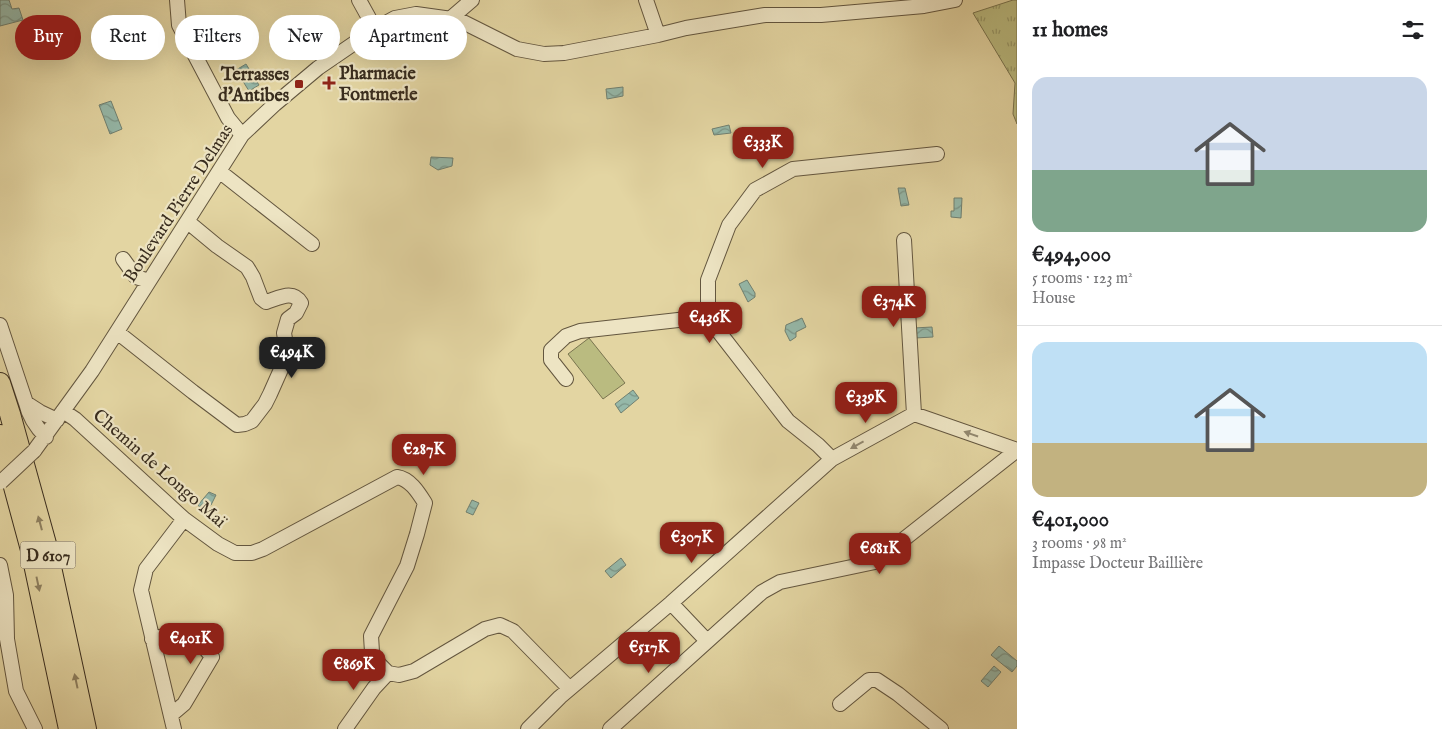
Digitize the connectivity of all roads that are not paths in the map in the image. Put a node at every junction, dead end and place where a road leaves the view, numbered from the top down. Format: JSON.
{"nodes":[{"id":1,"x":177,"y":0,"type":"edge"},
{"id":2,"x":359,"y":0,"type":"edge"},
{"id":3,"x":472,"y":0,"type":"edge"},
{"id":4,"x":646,"y":0,"type":"edge"},
{"id":5,"x":955,"y":0,"type":"edge"},
{"id":6,"x":367,"y":15,"type":"edge"},
{"id":7,"x":411,"y":15,"type":"edge"},
{"id":8,"x":425,"y":15,"type":"edge"},
{"id":9,"x":454,"y":15,"type":"edge"},
{"id":10,"x":467,"y":24,"type":"edge"},
{"id":11,"x":658,"y":35,"type":"junction"},
{"id":12,"x":350,"y":46,"type":"edge"},
{"id":13,"x":242,"y":135,"type":"junction"},
{"id":14,"x":937,"y":154,"type":"dead end"},
{"id":15,"x":219,"y":172,"type":"junction"},
{"id":16,"x":188,"y":222,"type":"junction"},
{"id":17,"x":904,"y":240,"type":"dead end"},
{"id":18,"x":312,"y":244,"type":"dead end"},
{"id":19,"x":123,"y":259,"type":"dead end"},
{"id":20,"x":149,"y":281,"type":"junction"},
{"id":21,"x":708,"y":322,"type":"junction"},
{"id":22,"x":0,"y":325,"type":"edge"},
{"id":23,"x":117,"y":332,"type":"junction"},
{"id":24,"x":566,"y":378,"type":"dead end"},
{"id":25,"x":0,"y":383,"type":"edge"},
{"id":26,"x":26,"y":403,"type":"junction"},
{"id":27,"x":914,"y":414,"type":"junction"},
{"id":28,"x":60,"y":416,"type":"junction"},
{"id":29,"x":0,"y":435,"type":"edge"},
{"id":30,"x":46,"y":437,"type":"junction"},
{"id":31,"x":1017,"y":450,"type":"edge"},
{"id":32,"x":832,"y":459,"type":"junction"},
{"id":33,"x":1,"y":483,"type":"edge"},
{"id":34,"x":184,"y":519,"type":"junction"},
{"id":35,"x":0,"y":565,"type":"edge"},
{"id":36,"x":671,"y":602,"type":"junction"},
{"id":37,"x":152,"y":638,"type":"junction"},
{"id":38,"x":707,"y":641,"type":"junction"},
{"id":39,"x":388,"y":673,"type":"junction"},
{"id":40,"x":570,"y":688,"type":"junction"},
{"id":41,"x":840,"y":704,"type":"dead end"},
{"id":42,"x":171,"y":715,"type":"junction"},
{"id":43,"x":35,"y":729,"type":"edge"},
{"id":44,"x":69,"y":729,"type":"edge"},
{"id":45,"x":86,"y":729,"type":"edge"},
{"id":46,"x":174,"y":729,"type":"edge"},
{"id":47,"x":345,"y":729,"type":"edge"},
{"id":48,"x":528,"y":729,"type":"edge"},
{"id":49,"x":610,"y":729,"type":"edge"},
{"id":50,"x":941,"y":729,"type":"edge"}],
"edges":[{"from":1,"to":13,"type":"street"},
{"from":2,"to":6,"type":"street"},
{"from":3,"to":9,"type":"street"},
{"from":4,"to":11,"type":"street"},
{"from":5,"to":11,"type":"street","name":"Boulevard Pierre Delmas"},
{"from":7,"to":8,"type":"street","name":"Boulevard Pierre Delmas"},
{"from":10,"to":11,"type":"street","name":"Boulevard Pierre Delmas"},
{"from":12,"to":13,"type":"street","name":"Boulevard Pierre Delmas"},
{"from":13,"to":15,"type":"street","name":"Boulevard Pierre Delmas"},
{"from":14,"to":21,"type":"street"},
{"from":15,"to":16,"type":"street","name":"Boulevard Pierre Delmas"},
{"from":15,"to":18,"type":"street"},
{"from":16,"to":20,"type":"street","name":"Boulevard Pierre Delmas"},
{"from":16,"to":23,"type":"street"},
{"from":17,"to":27,"type":"street"},
{"from":19,"to":20,"type":"street"},
{"from":20,"to":23,"type":"street","name":"Boulevard Pierre Delmas"},
{"from":21,"to":24,"type":"street"},
{"from":21,"to":32,"type":"street"},
{"from":22,"to":26,"type":"street"},
{"from":23,"to":28,"type":"street","name":"Boulevard Pierre Delmas"},
{"from":45,"to":25,"type":"highway","number":"D 6107","one_way":true},
{"from":26,"to":28,"type":"street","name":"Chemin de Longo Maï"},
{"from":26,"to":30,"type":"street"},
{"from":31,"to":27,"type":"street","one_way":true},
{"from":27,"to":32,"type":"street","one_way":true},
{"from":28,"to":30,"type":"street","name":"Boulevard Pierre Delmas"},
{"from":28,"to":34,"type":"street","name":"Chemin de Longo Maï"},
{"from":29,"to":44,"type":"highway","number":"D 6107","one_way":true},
{"from":30,"to":33,"type":"street","name":"Boulevard Pierre Delmas","bridge":true},
{"from":31,"to":38,"type":"street"},
{"from":32,"to":36,"type":"street"},
{"from":34,"to":37,"type":"street"},
{"from":34,"to":39,"type":"street","name":"Chemin de Longo Maï"},
{"from":35,"to":43,"type":"street"},
{"from":36,"to":38,"type":"street"},
{"from":36,"to":40,"type":"street"},
{"from":37,"to":42,"type":"street"},
{"from":37,"to":42,"type":"street"},
{"from":38,"to":49,"type":"street"},
{"from":39,"to":40,"type":"street"},
{"from":39,"to":47,"type":"street"},
{"from":40,"to":48,"type":"street"},
{"from":41,"to":50,"type":"street"},
{"from":42,"to":46,"type":"street"}]}
